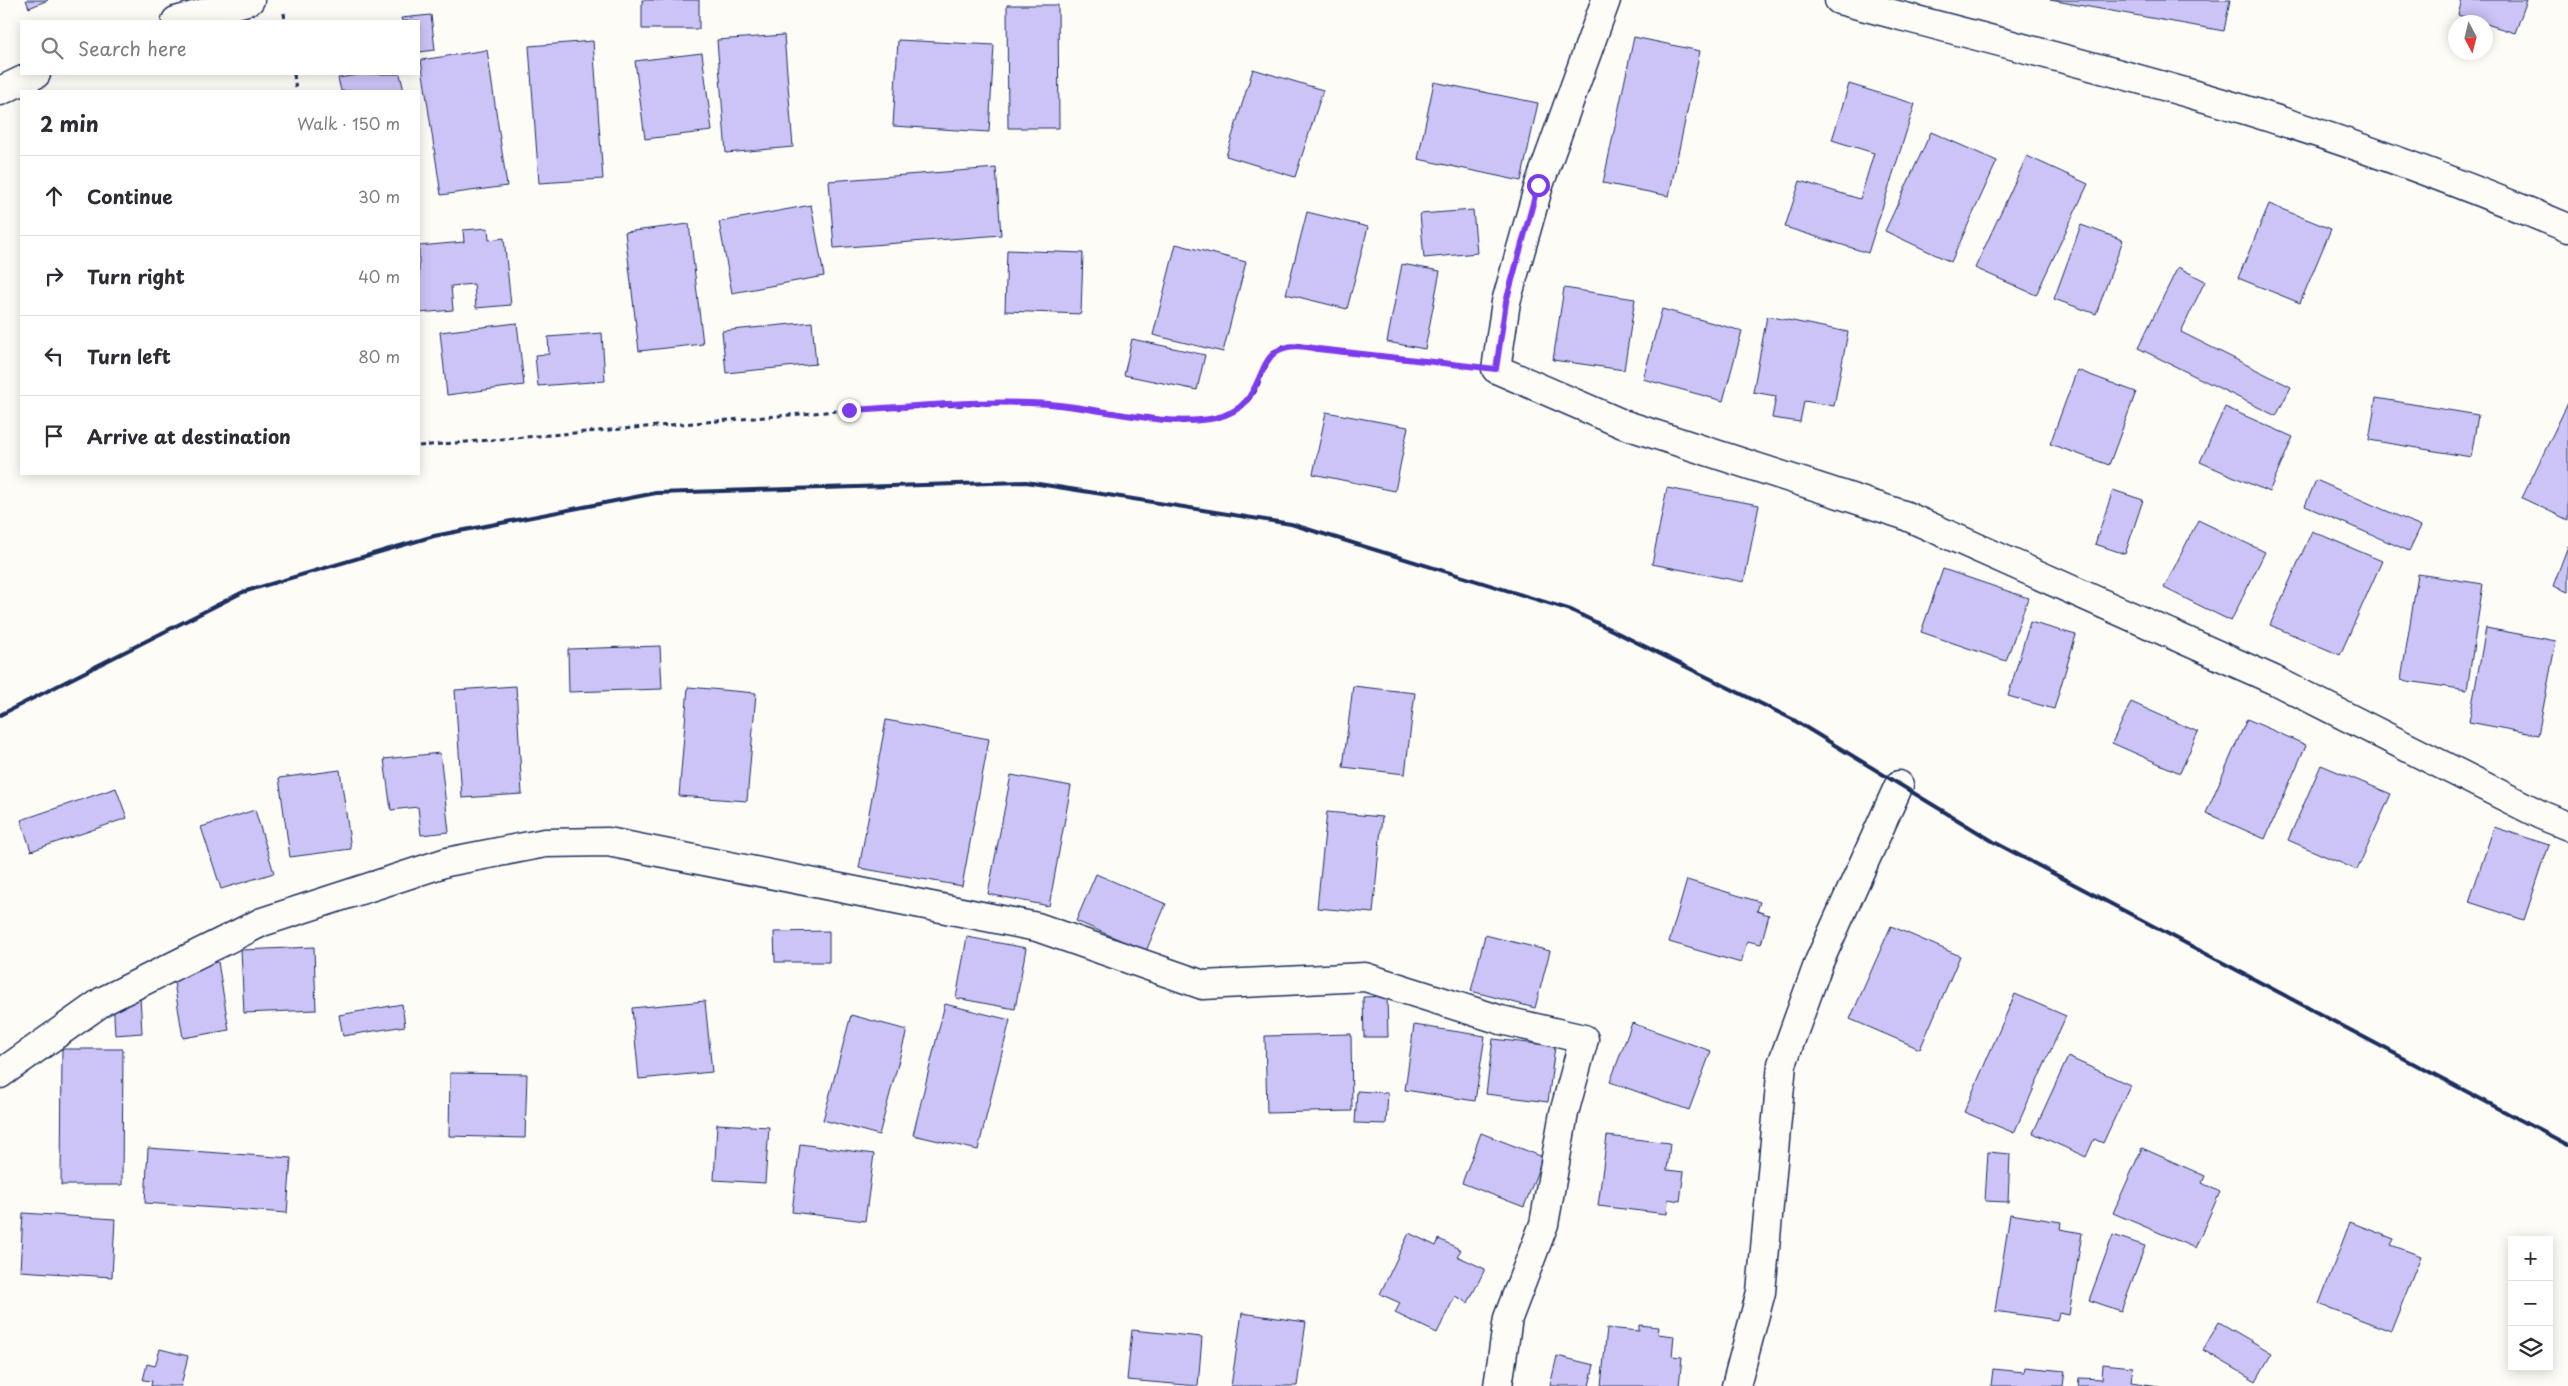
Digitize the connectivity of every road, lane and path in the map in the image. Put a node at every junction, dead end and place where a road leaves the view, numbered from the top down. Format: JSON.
{"nodes":[{"id":1,"x":250,"y":0,"type":"edge"},
{"id":2,"x":1606,"y":0,"type":"edge"},
{"id":3,"x":1839,"y":0,"type":"edge"},
{"id":4,"x":180,"y":20,"type":"edge"},
{"id":5,"x":34,"y":75,"type":"edge"},
{"id":6,"x":294,"y":75,"type":"edge"},
{"id":7,"x":296,"y":90,"type":"edge"},
{"id":8,"x":0,"y":91,"type":"edge"},
{"id":9,"x":2568,"y":228,"type":"edge"},
{"id":10,"x":1496,"y":369,"type":"junction"},
{"id":11,"x":420,"y":446,"type":"edge"},
{"id":12,"x":1899,"y":784,"type":"dead end"},
{"id":13,"x":2568,"y":826,"type":"edge"},
{"id":14,"x":0,"y":1074,"type":"edge"},
{"id":15,"x":1498,"y":1386,"type":"edge"},
{"id":16,"x":1736,"y":1386,"type":"edge"}],
"edges":[{"from":1,"to":4,"type":"street"},
{"from":2,"to":10,"type":"street"},
{"from":3,"to":9,"type":"street"},
{"from":5,"to":8,"type":"street"},
{"from":6,"to":7,"type":"path"},
{"from":10,"to":11,"type":"path"},
{"from":10,"to":13,"type":"street"},
{"from":12,"to":16,"type":"street"},
{"from":14,"to":15,"type":"street"}]}
